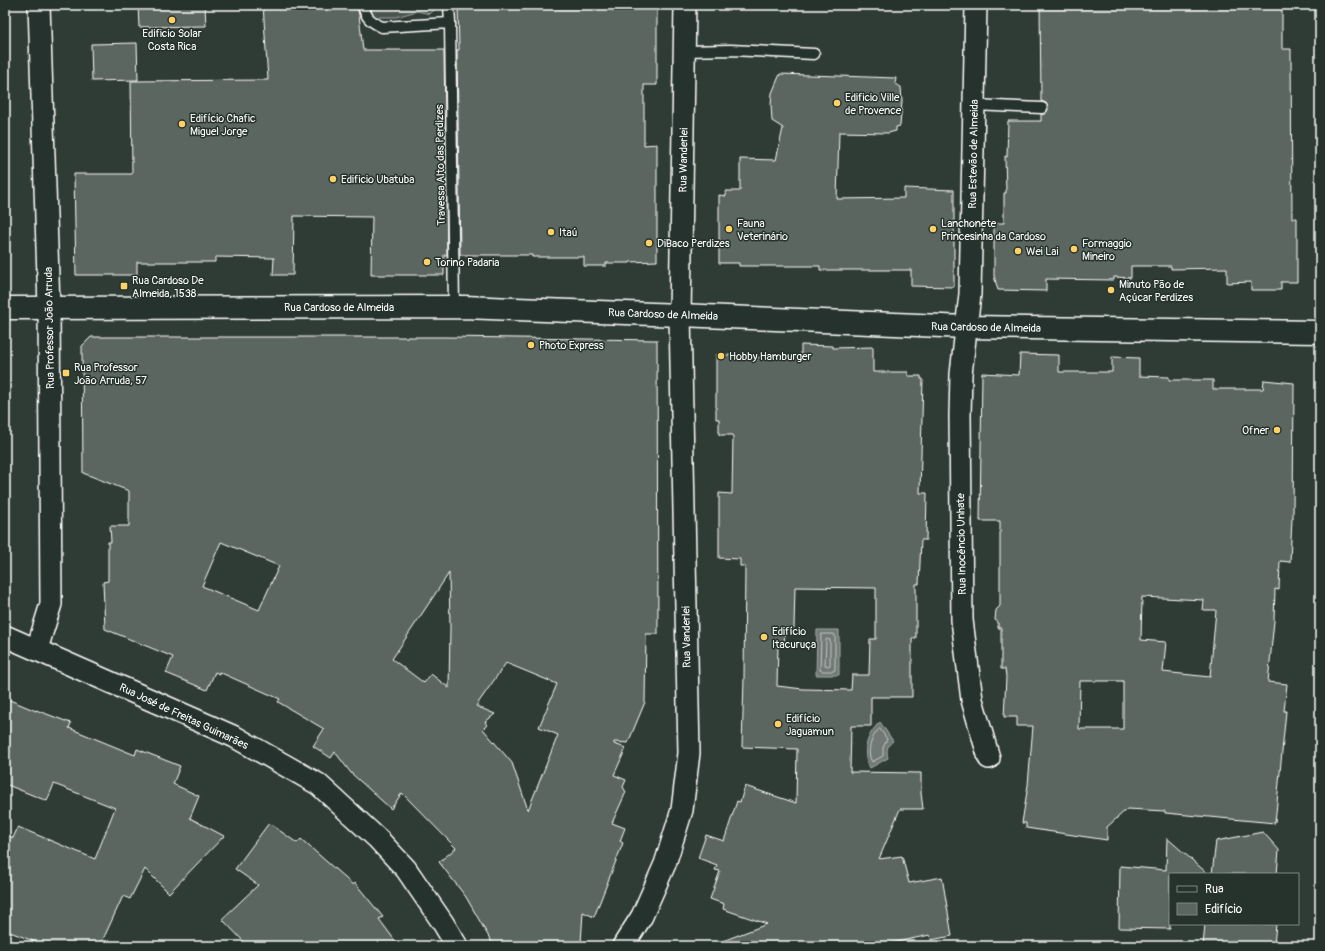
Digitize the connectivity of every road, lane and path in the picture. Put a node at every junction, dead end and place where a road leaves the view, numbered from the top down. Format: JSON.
{"nodes":[{"id":1,"x":39,"y":5,"type":"edge"},
{"id":2,"x":363,"y":5,"type":"edge"},
{"id":3,"x":450,"y":5,"type":"edge"},
{"id":4,"x":686,"y":5,"type":"edge"},
{"id":5,"x":976,"y":5,"type":"edge"},
{"id":6,"x":450,"y":23,"type":"junction"},
{"id":7,"x":685,"y":51,"type":"junction"},
{"id":8,"x":814,"y":54,"type":"dead end"},
{"id":9,"x":974,"y":105,"type":"junction"},
{"id":10,"x":1042,"y":108,"type":"dead end"},
{"id":11,"x":49,"y":307,"type":"junction"},
{"id":12,"x":454,"y":307,"type":"junction"},
{"id":13,"x":5,"y":308,"type":"edge"},
{"id":14,"x":680,"y":315,"type":"junction"},
{"id":15,"x":966,"y":327,"type":"junction"},
{"id":16,"x":1320,"y":332,"type":"edge"},
{"id":17,"x":5,"y":636,"type":"edge"},
{"id":18,"x":37,"y":650,"type":"junction"},
{"id":19,"x":989,"y":758,"type":"dead end"},
{"id":20,"x":457,"y":946,"type":"edge"},
{"id":21,"x":624,"y":946,"type":"edge"}],
"edges":[{"from":1,"to":11,"type":"street","name":"Rua Professor João Arruda"},
{"from":2,"to":6,"type":"lane"},
{"from":3,"to":6,"type":"lane","name":"Travessa Alto das Perdizes"},
{"from":4,"to":7,"type":"street","name":"Rua Wanderlei"},
{"from":5,"to":9,"type":"street","name":"Rua Estevão de Almeida"},
{"from":6,"to":12,"type":"lane","name":"Travessa Alto das Perdizes"},
{"from":7,"to":8,"type":"lane"},
{"from":7,"to":14,"type":"street","name":"Rua Wanderlei"},
{"from":9,"to":10,"type":"lane"},
{"from":9,"to":15,"type":"street","name":"Rua Estevão de Almeida"},
{"from":11,"to":12,"type":"main road","name":"Rua Cardoso de Almeida"},
{"from":11,"to":13,"type":"main road","name":"Rua Cardoso de Almeida"},
{"from":11,"to":18,"type":"street","name":"Rua Professor João Arruda"},
{"from":12,"to":14,"type":"main road","name":"Rua Cardoso de Almeida"},
{"from":14,"to":15,"type":"main road","name":"Rua Cardoso de Almeida"},
{"from":14,"to":21,"type":"street","name":"Rua Vanderlei"},
{"from":15,"to":16,"type":"main road","name":"Rua Cardoso de Almeida"},
{"from":15,"to":19,"type":"street","name":"Rua Inocêncio Unhate"},
{"from":17,"to":18,"type":"street","name":"Rua José de Freitas Guimarães"},
{"from":18,"to":20,"type":"street","name":"Rua José de Freitas Guimarães"}]}
